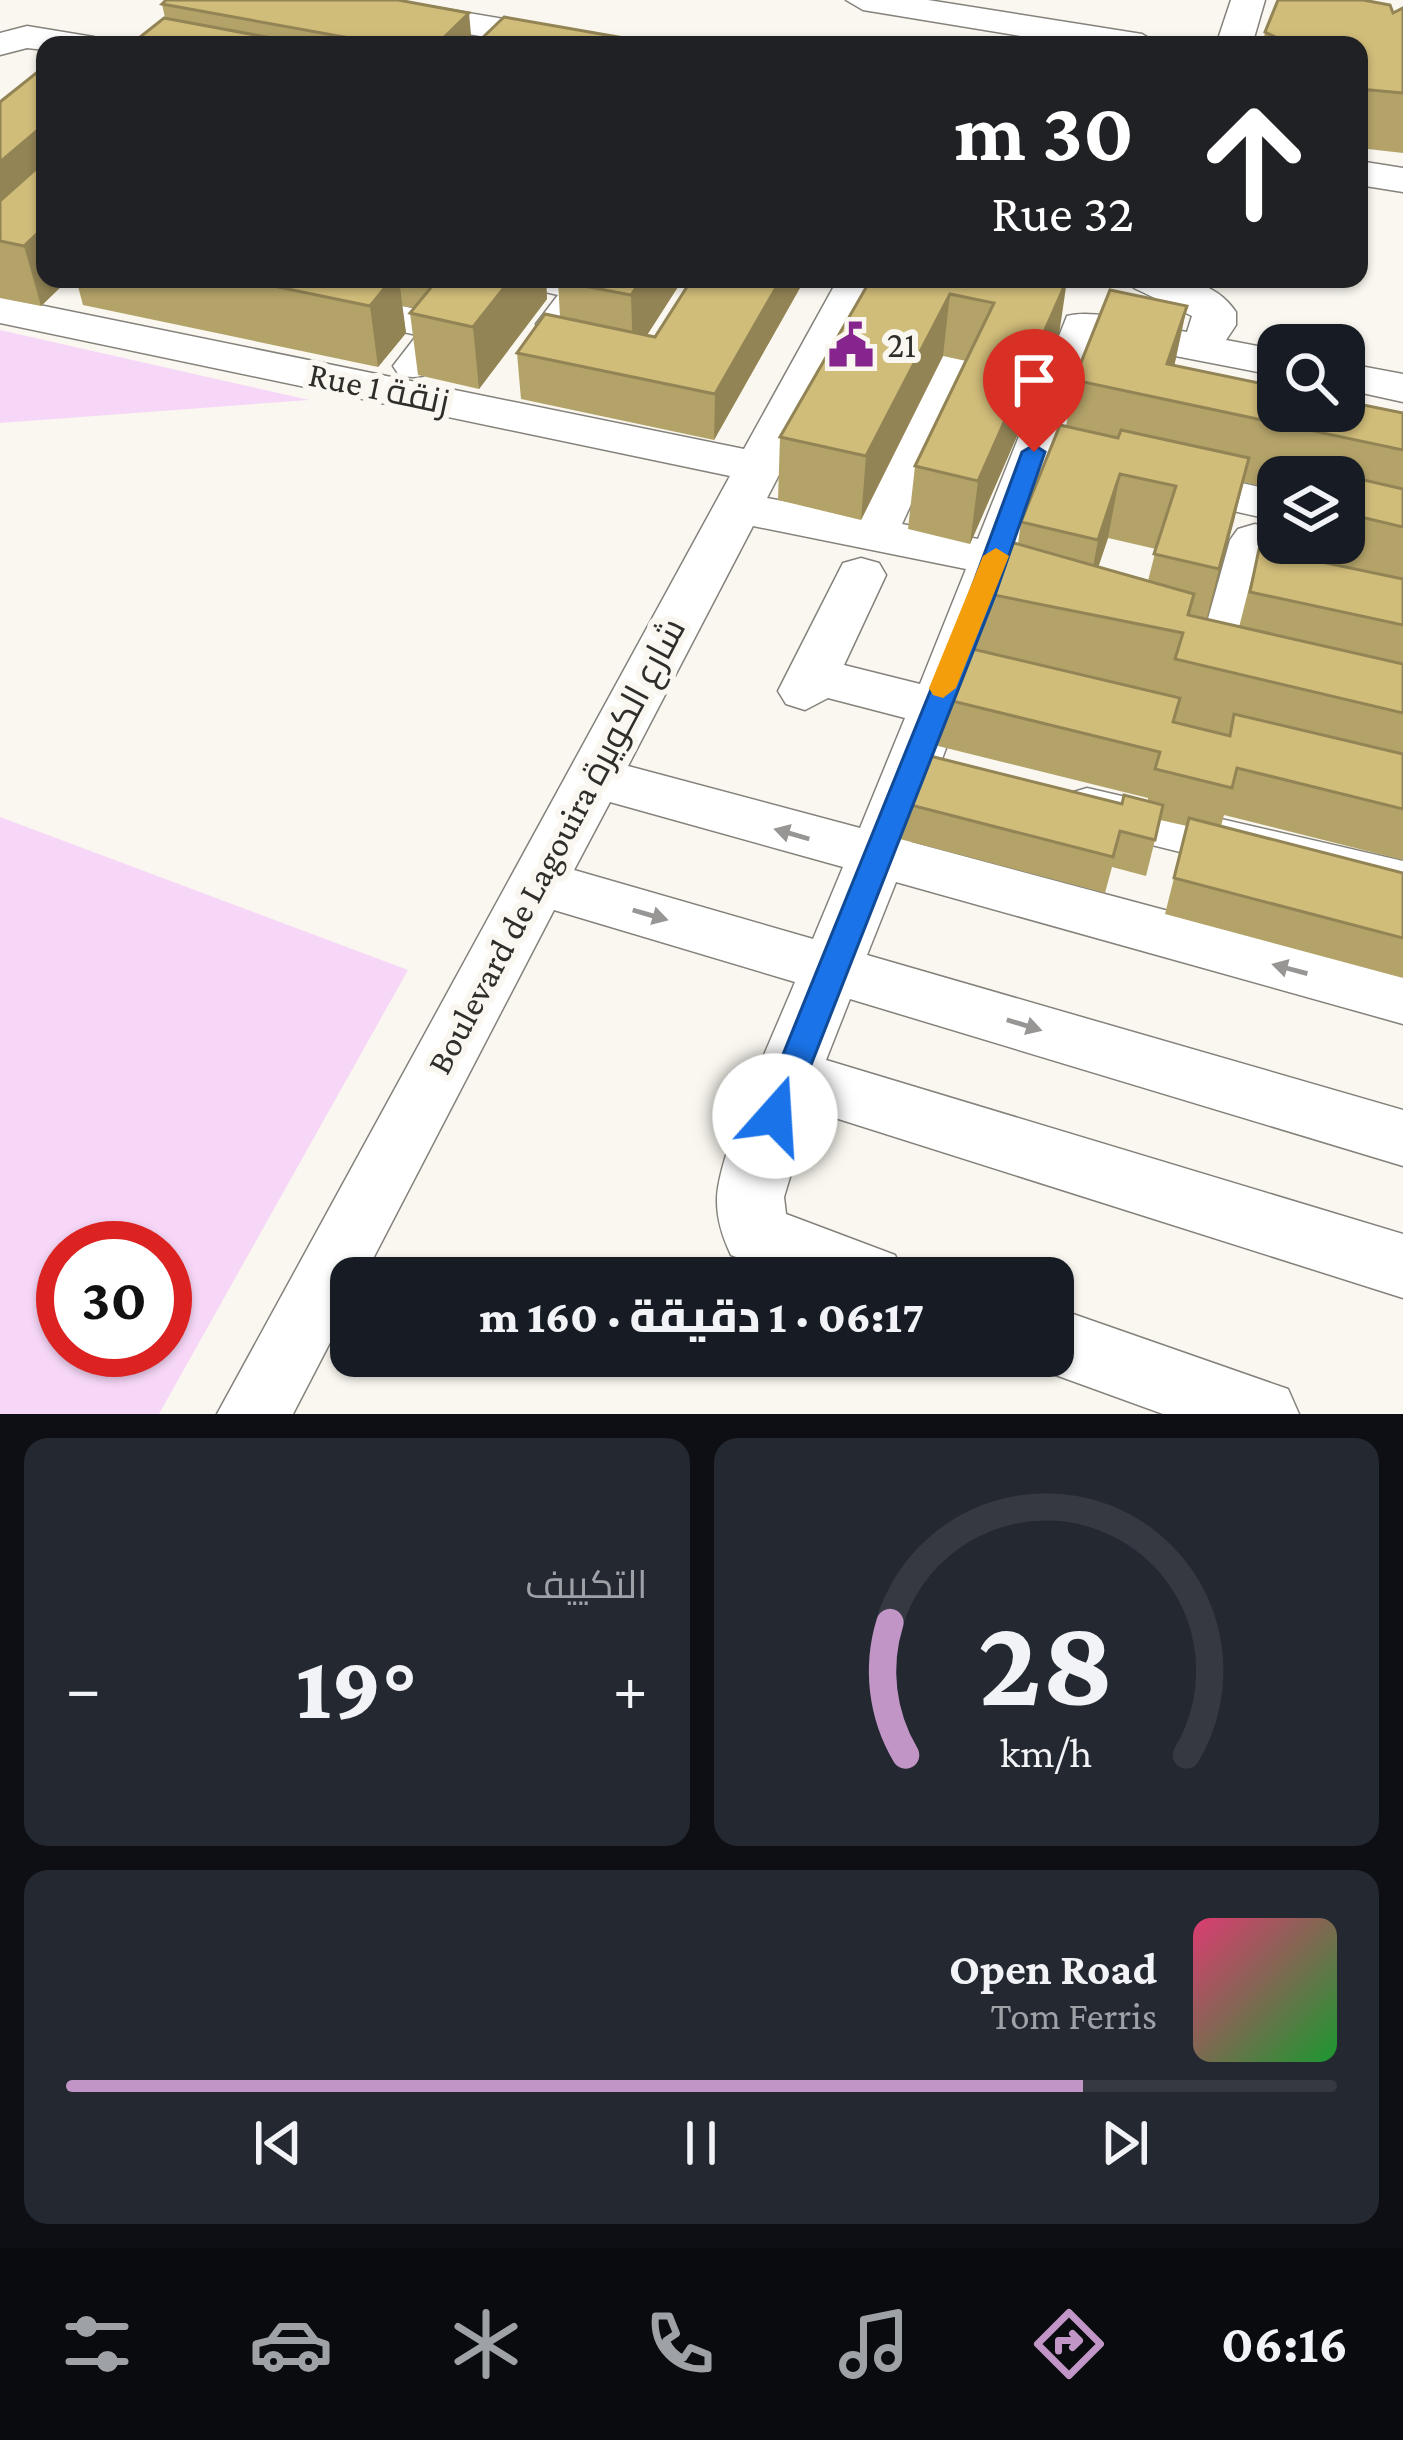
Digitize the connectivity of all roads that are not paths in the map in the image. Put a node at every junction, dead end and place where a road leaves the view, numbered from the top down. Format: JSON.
{"nodes":[{"id":1,"x":330,"y":0,"type":"edge"},
{"id":2,"x":571,"y":0,"type":"edge"},
{"id":3,"x":862,"y":0,"type":"edge"},
{"id":4,"x":1248,"y":0,"type":"edge"},
{"id":5,"x":508,"y":36,"type":"edge"},
{"id":6,"x":515,"y":36,"type":"edge"},
{"id":7,"x":1086,"y":36,"type":"edge"},
{"id":8,"x":1237,"y":36,"type":"edge"},
{"id":9,"x":36,"y":38,"type":"edge"},
{"id":10,"x":0,"y":44,"type":"edge"},
{"id":11,"x":1368,"y":174,"type":"edge"},
{"id":12,"x":1403,"y":180,"type":"edge"},
{"id":13,"x":82,"y":288,"type":"edge"},
{"id":14,"x":258,"y":288,"type":"edge"},
{"id":15,"x":570,"y":288,"type":"edge"},
{"id":16,"x":871,"y":288,"type":"edge"},
{"id":17,"x":1172,"y":288,"type":"edge"},
{"id":18,"x":0,"y":310,"type":"edge"},
{"id":19,"x":1037,"y":316,"type":"edge"},
{"id":20,"x":48,"y":320,"type":"junction"},
{"id":21,"x":1082,"y":325,"type":"junction"},
{"id":22,"x":1198,"y":348,"type":"junction"},
{"id":23,"x":1257,"y":359,"type":"edge"},
{"id":24,"x":953,"y":365,"type":"dead end"},
{"id":25,"x":534,"y":371,"type":"junction"},
{"id":26,"x":1365,"y":380,"type":"edge"},
{"id":27,"x":1403,"y":388,"type":"edge"},
{"id":28,"x":395,"y":392,"type":"junction"},
{"id":29,"x":1126,"y":472,"type":"edge"},
{"id":30,"x":747,"y":487,"type":"junction"},
{"id":31,"x":1257,"y":502,"type":"edge"},
{"id":32,"x":1257,"y":543,"type":"edge"},
{"id":33,"x":867,"y":555,"type":"junction"},
{"id":34,"x":1245,"y":574,"type":"junction"},
{"id":35,"x":1001,"y":588,"type":"junction"},
{"id":36,"x":1403,"y":612,"type":"edge"},
{"id":37,"x":1224,"y":658,"type":"edge"},
{"id":38,"x":958,"y":691,"type":"junction"},
{"id":39,"x":594,"y":776,"type":"junction"},
{"id":40,"x":1044,"y":799,"type":"edge"},
{"id":41,"x":874,"y":858,"type":"junction"},
{"id":42,"x":538,"y":882,"type":"junction"},
{"id":43,"x":1403,"y":884,"type":"edge"},
{"id":44,"x":830,"y":968,"type":"junction"},
{"id":45,"x":1403,"y":999,"type":"edge"},
{"id":46,"x":788,"y":1076,"type":"junction"},
{"id":47,"x":1403,"y":1138,"type":"edge"},
{"id":48,"x":816,"y":1257,"type":"edge"},
{"id":49,"x":1403,"y":1267,"type":"edge"},
{"id":50,"x":1074,"y":1348,"type":"edge"},
{"id":51,"x":254,"y":1414,"type":"edge"},
{"id":52,"x":1262,"y":1414,"type":"edge"}],
"edges":[{"from":1,"to":5,"type":"street"},
{"from":2,"to":6,"type":"street"},
{"from":3,"to":7,"type":"street"},
{"from":4,"to":8,"type":"street"},
{"from":9,"to":10,"type":"street"},
{"from":11,"to":12,"type":"street"},
{"from":13,"to":20,"type":"street"},
{"from":14,"to":28,"type":"street"},
{"from":15,"to":25,"type":"street"},
{"from":16,"to":30,"type":"street","name":"Boulevard de Lagouira شارع الكويرة"},
{"from":17,"to":22,"type":"street"},
{"from":18,"to":20,"type":"street","name":"Rue 1 زنقة"},
{"from":19,"to":21,"type":"street"},
{"from":20,"to":28,"type":"street","name":"Rue 1 زنقة"},
{"from":21,"to":22,"type":"street"},
{"from":21,"to":35,"type":"street"},
{"from":22,"to":23,"type":"street"},
{"from":24,"to":33,"type":"street"},
{"from":25,"to":28,"type":"street","name":"Rue 1 زنقة"},
{"from":25,"to":30,"type":"street","name":"Rue 1 زنقة"},
{"from":26,"to":27,"type":"street"},
{"from":29,"to":31,"type":"street"},
{"from":30,"to":33,"type":"street","name":"Rue 1 زنقة"},
{"from":30,"to":39,"type":"street","name":"Boulevard de Lagouira شارع الكويرة"},
{"from":32,"to":34,"type":"street"},
{"from":33,"to":35,"type":"street","name":"Rue 1 زنقة"},
{"from":33,"to":38,"type":"street"},
{"from":34,"to":36,"type":"street"},
{"from":34,"to":37,"type":"street"},
{"from":35,"to":38,"type":"street"},
{"from":38,"to":41,"type":"street"},
{"from":41,"to":39,"type":"street","one_way":true},
{"from":39,"to":42,"type":"street","name":"Boulevard de Lagouira شارع الكويرة"},
{"from":40,"to":43,"type":"street"},
{"from":41,"to":44,"type":"street"},
{"from":45,"to":41,"type":"street","one_way":true},
{"from":42,"to":44,"type":"street","one_way":true},
{"from":42,"to":51,"type":"street","name":"Boulevard de Lagouira شارع الكويرة"},
{"from":44,"to":46,"type":"street"},
{"from":44,"to":47,"type":"street","one_way":true},
{"from":46,"to":48,"type":"street"},
{"from":46,"to":49,"type":"street"},
{"from":50,"to":52,"type":"street"}]}
